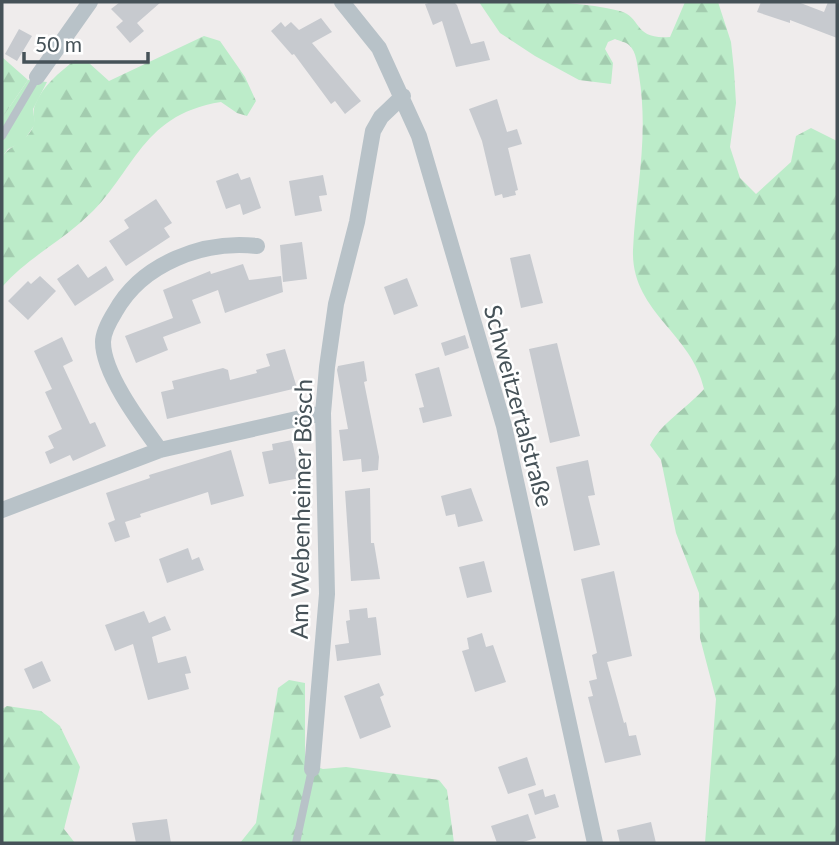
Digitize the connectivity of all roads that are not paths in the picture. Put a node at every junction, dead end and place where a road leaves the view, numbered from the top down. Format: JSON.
{"nodes":[{"id":1,"x":90,"y":2,"type":"edge"},
{"id":2,"x":342,"y":2,"type":"edge"},
{"id":3,"x":37,"y":76,"type":"joint"},
{"id":4,"x":403,"y":96,"type":"junction"},
{"id":5,"x":2,"y":136,"type":"edge"},
{"id":6,"x":257,"y":246,"type":"dead end"},
{"id":7,"x":323,"y":413,"type":"junction"},
{"id":8,"x":160,"y":450,"type":"junction"},
{"id":9,"x":2,"y":510,"type":"edge"},
{"id":10,"x":312,"y":769,"type":"joint"},
{"id":11,"x":296,"y":843,"type":"edge"},
{"id":12,"x":595,"y":843,"type":"edge"}],
"edges":[{"from":1,"to":3,"type":"street"},
{"from":2,"to":4,"type":"street","name":"Schweitzertalstraße"},
{"from":3,"to":5,"type":"lane"},
{"from":4,"to":7,"type":"street","name":"Am Webenheimer Bösch"},
{"from":4,"to":12,"type":"street","name":"Schweitzertalstraße"},
{"from":6,"to":8,"type":"street"},
{"from":7,"to":8,"type":"street"},
{"from":7,"to":10,"type":"street","name":"Am Webenheimer Bösch"},
{"from":8,"to":9,"type":"street"},
{"from":10,"to":11,"type":"lane"}]}
